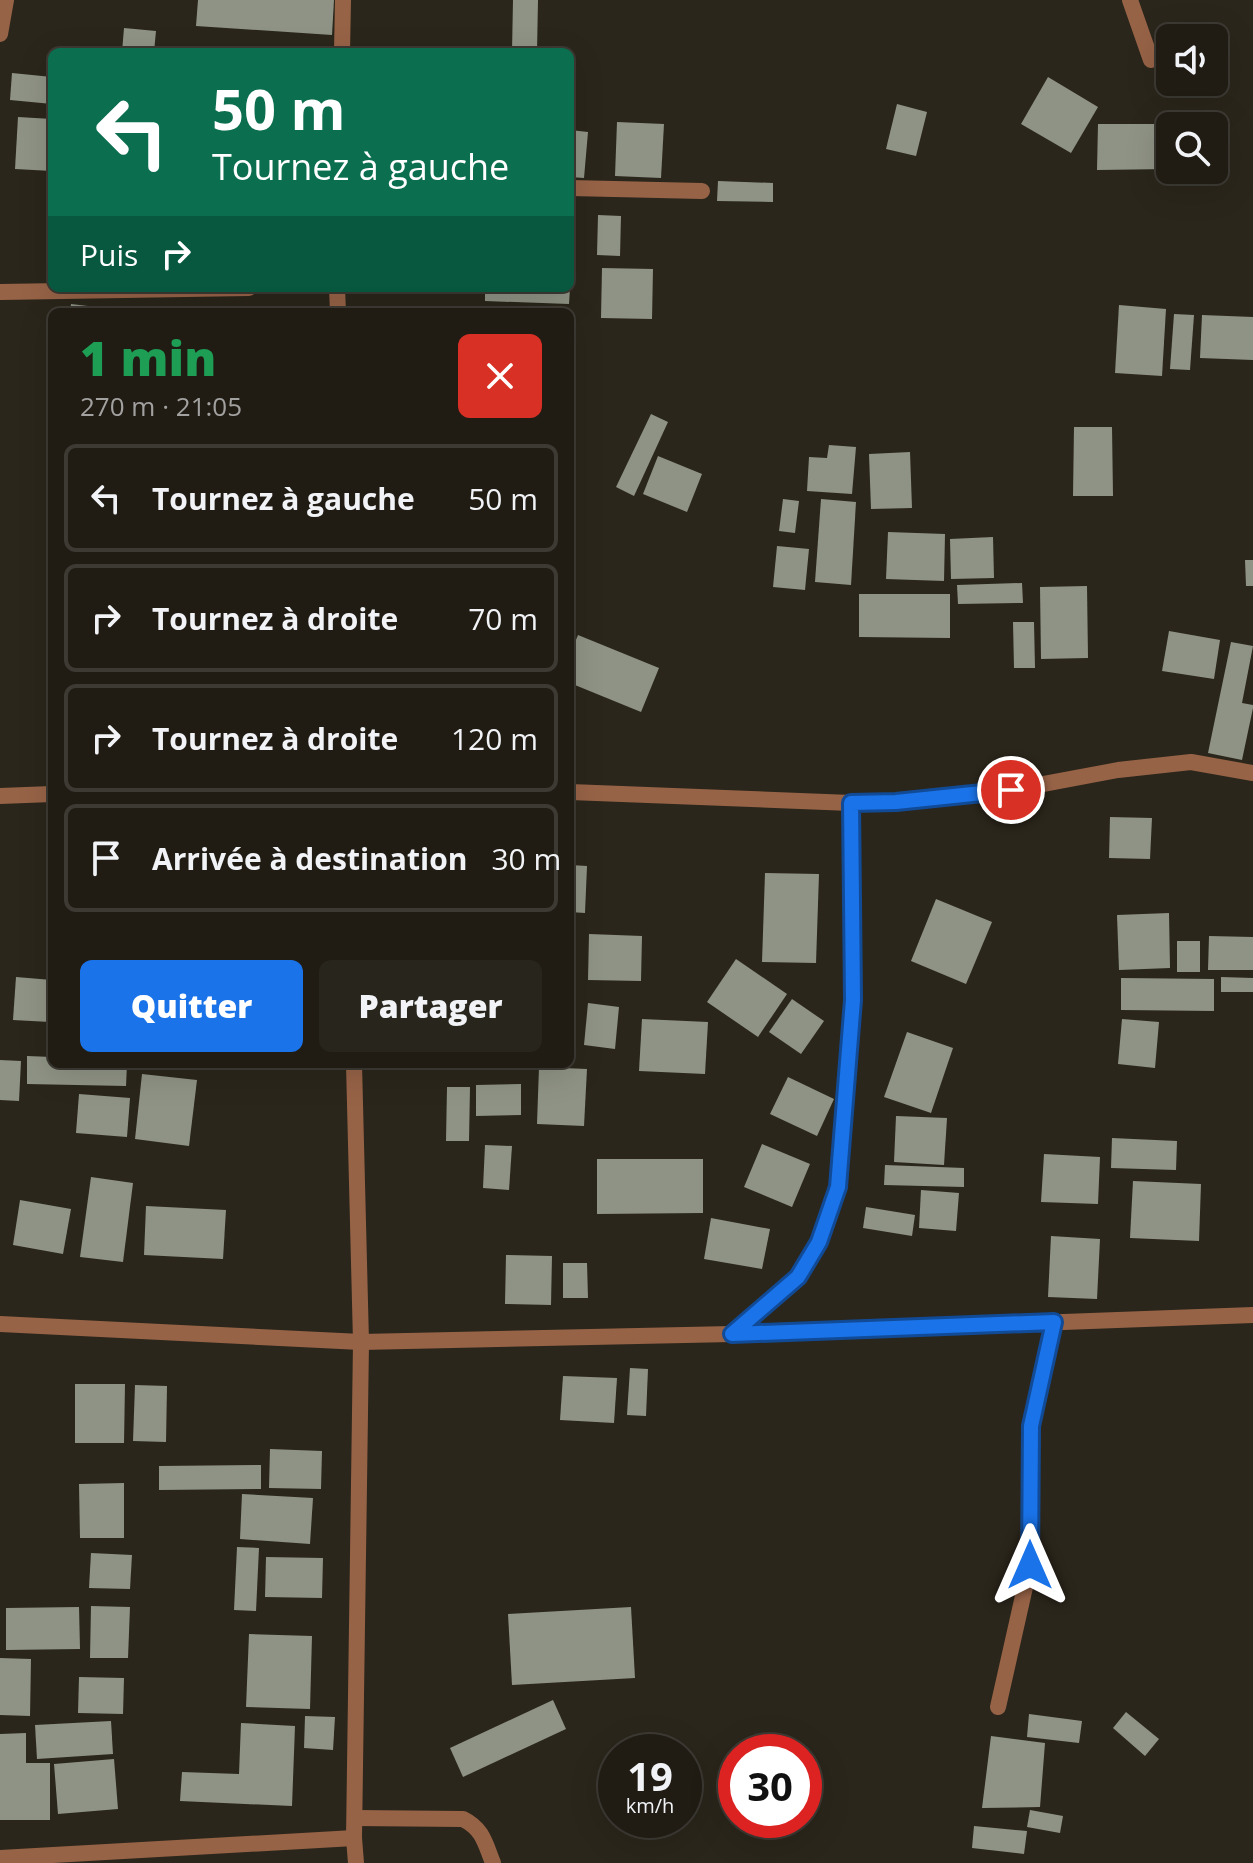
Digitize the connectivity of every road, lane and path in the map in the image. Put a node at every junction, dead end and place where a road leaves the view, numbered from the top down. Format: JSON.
{"nodes":[{"id":1,"x":6,"y":0,"type":"edge"},
{"id":2,"x":343,"y":0,"type":"edge"},
{"id":3,"x":1130,"y":0,"type":"edge"},
{"id":4,"x":0,"y":34,"type":"edge"},
{"id":5,"x":342,"y":48,"type":"edge"},
{"id":6,"x":1151,"y":60,"type":"dead end"},
{"id":7,"x":574,"y":188,"type":"edge"},
{"id":8,"x":702,"y":191,"type":"dead end"},
{"id":9,"x":48,"y":291,"type":"edge"},
{"id":10,"x":0,"y":292,"type":"edge"},
{"id":11,"x":1253,"y":773,"type":"edge"},
{"id":12,"x":574,"y":792,"type":"edge"},
{"id":13,"x":48,"y":794,"type":"edge"},
{"id":14,"x":0,"y":796,"type":"edge"},
{"id":15,"x":851,"y":803,"type":"junction"},
{"id":16,"x":354,"y":1068,"type":"edge"},
{"id":17,"x":1253,"y":1315,"type":"edge"},
{"id":18,"x":1054,"y":1322,"type":"junction"},
{"id":19,"x":0,"y":1324,"type":"edge"},
{"id":20,"x":732,"y":1334,"type":"junction"},
{"id":21,"x":361,"y":1342,"type":"junction"},
{"id":22,"x":998,"y":1707,"type":"dead end"},
{"id":23,"x":355,"y":1818,"type":"junction"},
{"id":24,"x":354,"y":1838,"type":"junction"},
{"id":25,"x":0,"y":1858,"type":"edge"},
{"id":26,"x":356,"y":1863,"type":"edge"},
{"id":27,"x":493,"y":1863,"type":"edge"}],
"edges":[{"from":1,"to":4,"type":"street"},
{"from":2,"to":5,"type":"street"},
{"from":3,"to":6,"type":"street"},
{"from":7,"to":8,"type":"street"},
{"from":9,"to":10,"type":"street"},
{"from":11,"to":15,"type":"street"},
{"from":12,"to":15,"type":"street"},
{"from":13,"to":14,"type":"street"},
{"from":15,"to":20,"type":"street"},
{"from":16,"to":21,"type":"street"},
{"from":17,"to":18,"type":"street"},
{"from":18,"to":20,"type":"street"},
{"from":18,"to":22,"type":"street"},
{"from":19,"to":21,"type":"street"},
{"from":20,"to":21,"type":"street"},
{"from":21,"to":23,"type":"street"},
{"from":23,"to":24,"type":"street"},
{"from":23,"to":27,"type":"street"},
{"from":24,"to":25,"type":"street"},
{"from":24,"to":26,"type":"street"}]}
